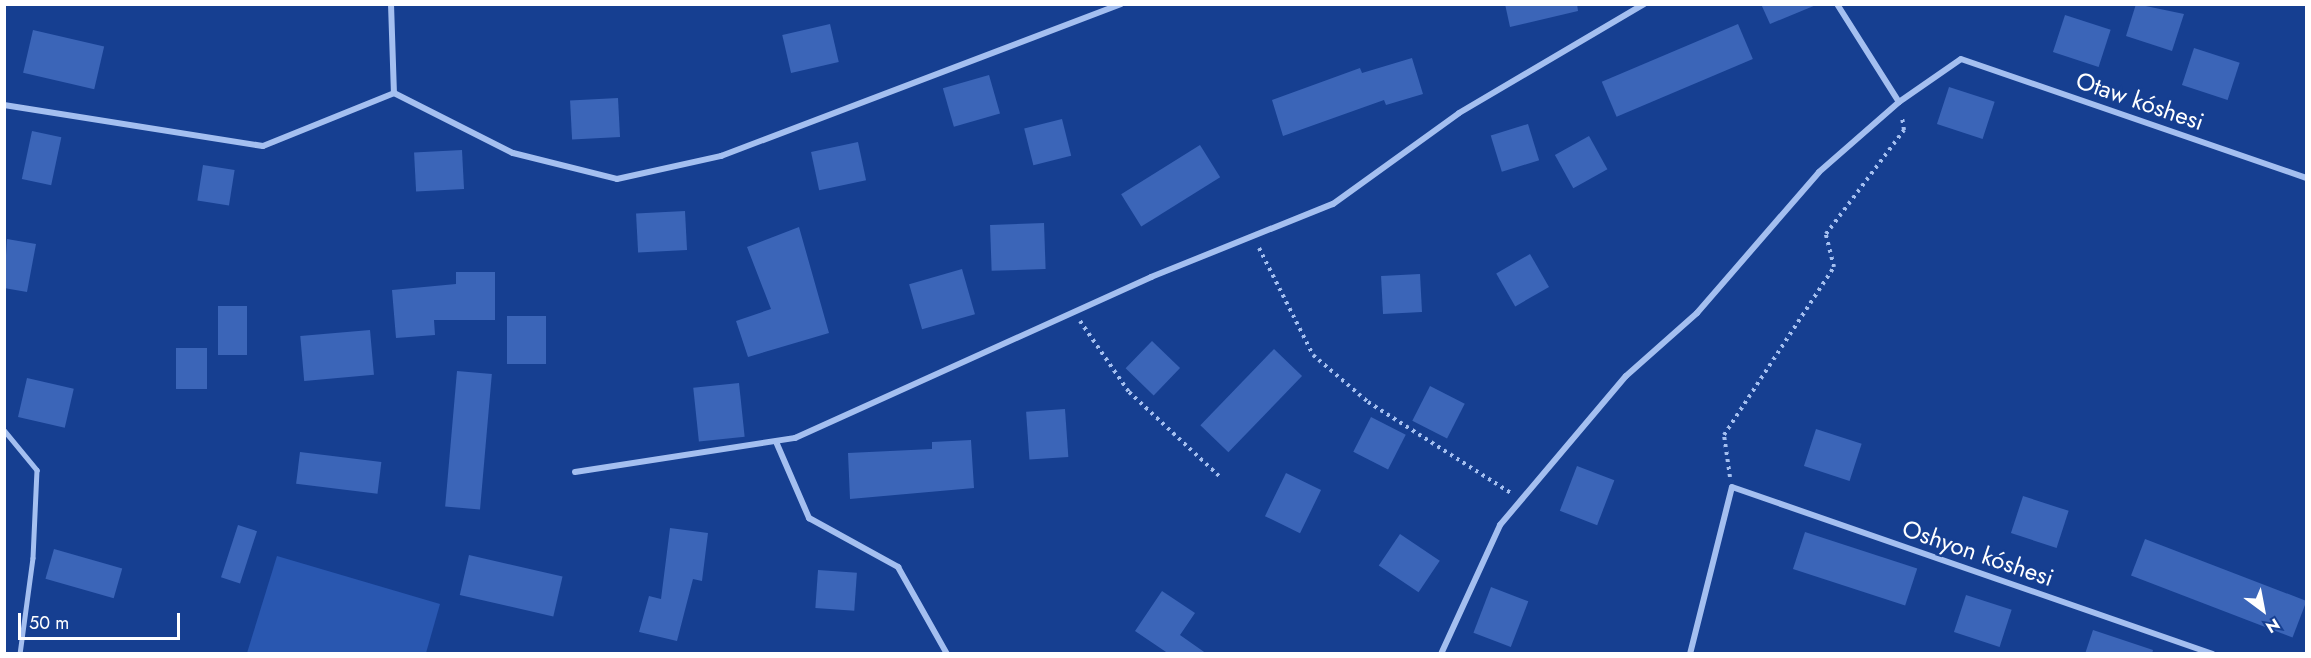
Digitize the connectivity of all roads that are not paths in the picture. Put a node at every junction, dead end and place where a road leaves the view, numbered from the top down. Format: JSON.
{"nodes":[{"id":1,"x":391,"y":4,"type":"edge"},
{"id":2,"x":1121,"y":4,"type":"edge"},
{"id":3,"x":1644,"y":4,"type":"edge"},
{"id":4,"x":1837,"y":4,"type":"edge"},
{"id":5,"x":394,"y":93,"type":"junction"},
{"id":6,"x":1899,"y":102,"type":"junction"},
{"id":7,"x":4,"y":105,"type":"edge"},
{"id":8,"x":2307,"y":178,"type":"edge"},
{"id":9,"x":4,"y":430,"type":"edge"},
{"id":10,"x":777,"y":444,"type":"junction"},
{"id":11,"x":575,"y":472,"type":"dead end"},
{"id":12,"x":20,"y":654,"type":"edge"},
{"id":13,"x":947,"y":654,"type":"edge"},
{"id":14,"x":1441,"y":654,"type":"edge"},
{"id":15,"x":1690,"y":654,"type":"edge"},
{"id":16,"x":2213,"y":654,"type":"edge"}],
"edges":[{"from":1,"to":5,"type":"street"},
{"from":2,"to":5,"type":"street"},
{"from":3,"to":10,"type":"street"},
{"from":4,"to":6,"type":"street"},
{"from":5,"to":7,"type":"street"},
{"from":6,"to":8,"type":"street","name":"Otaw kóshesi"},
{"from":6,"to":14,"type":"street"},
{"from":9,"to":12,"type":"lane"},
{"from":10,"to":11,"type":"street"},
{"from":10,"to":13,"type":"street"},
{"from":15,"to":16,"type":"street","name":"Oshyon kóshesi"}]}
